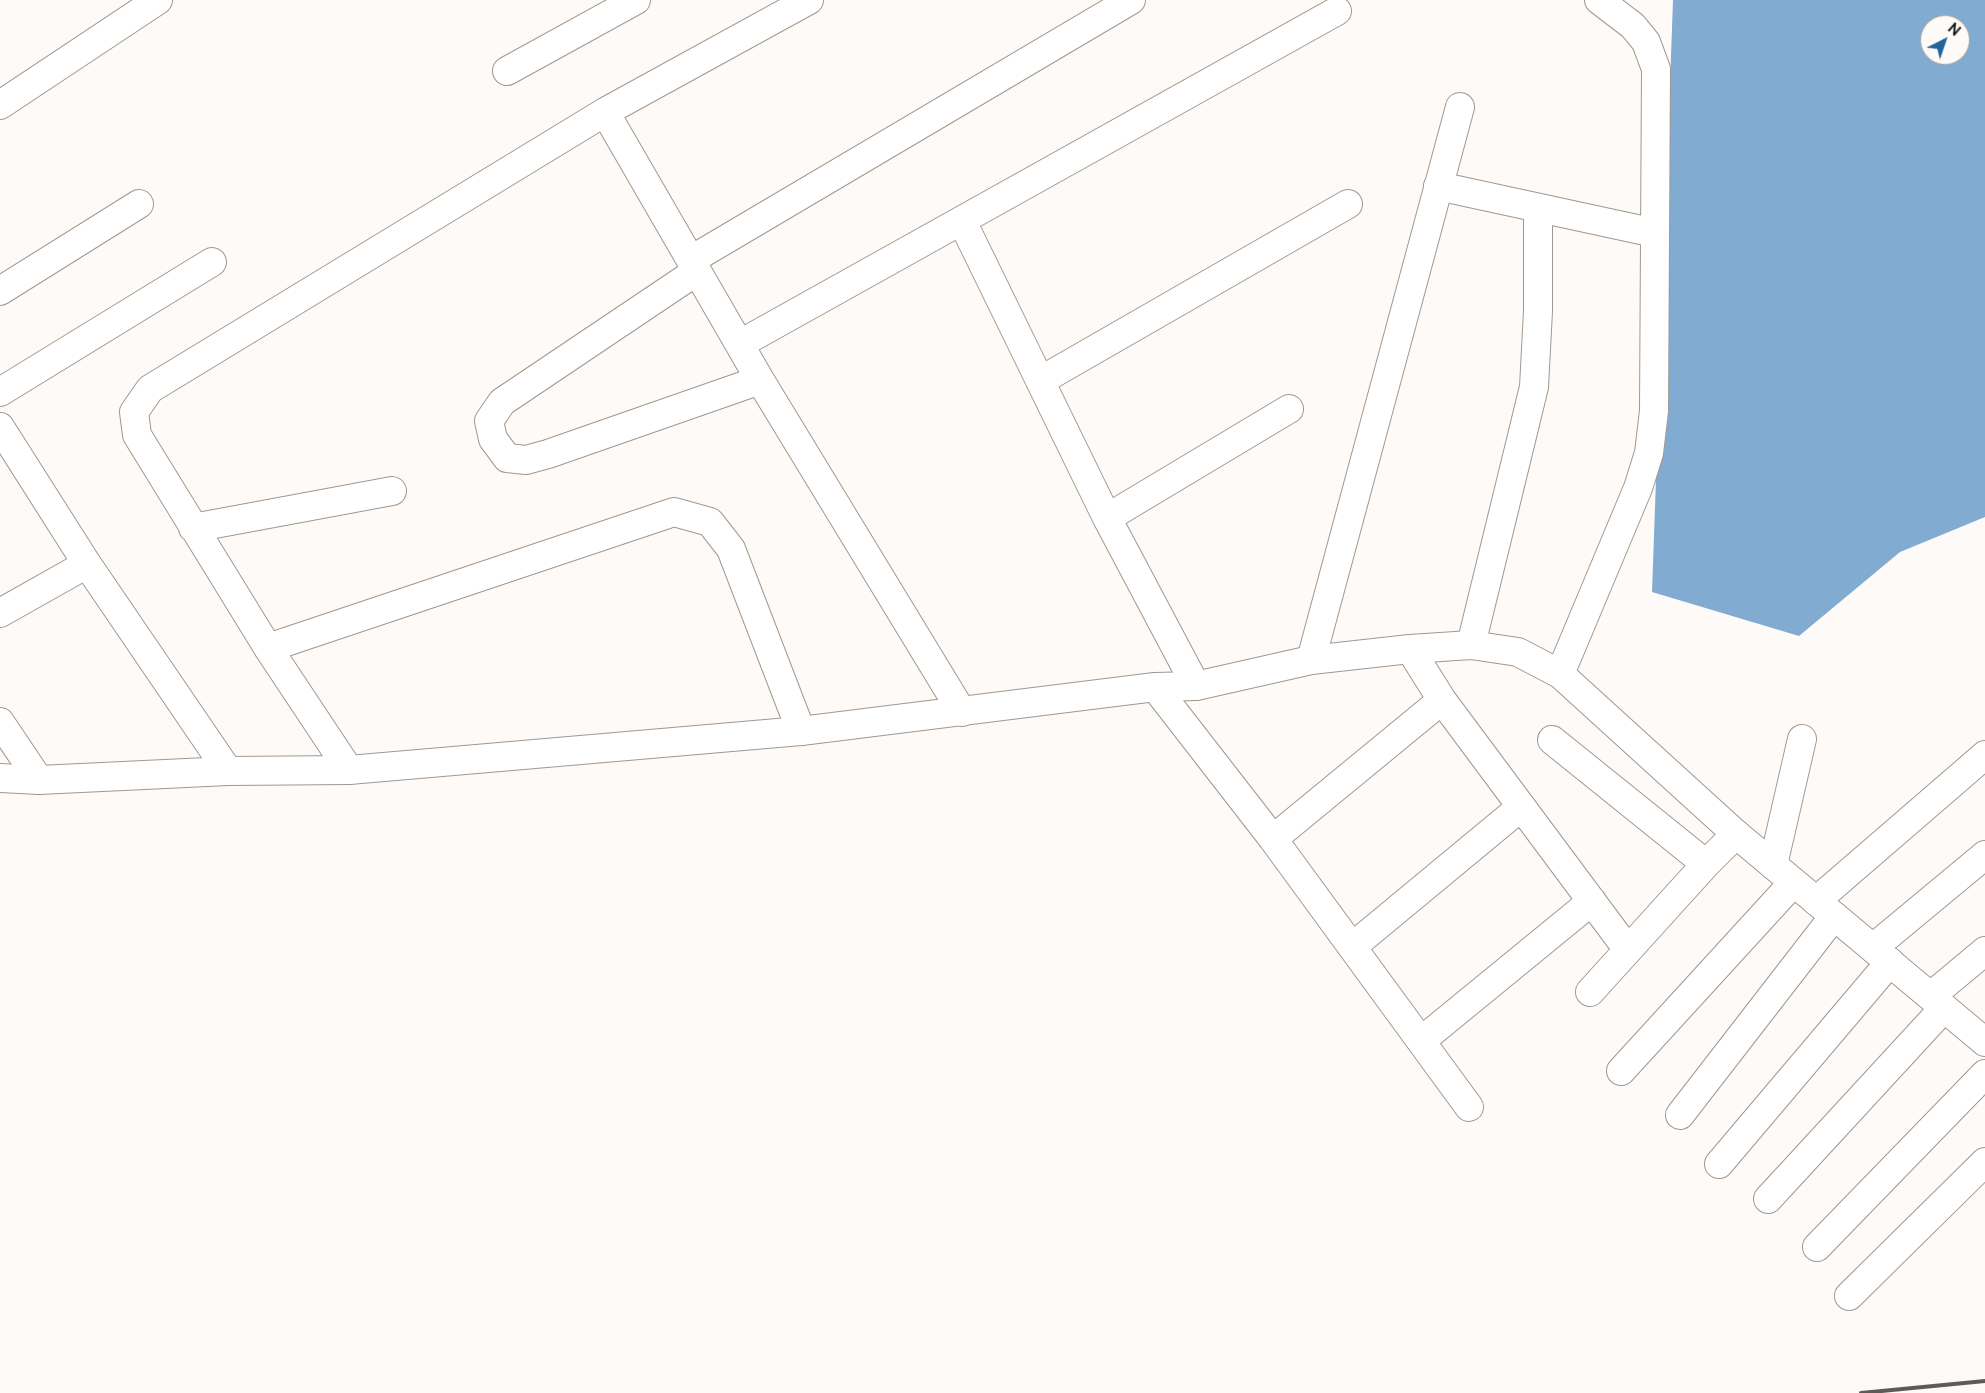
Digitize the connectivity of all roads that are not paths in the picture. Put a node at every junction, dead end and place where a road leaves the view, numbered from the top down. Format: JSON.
{"nodes":[{"id":1,"x":158,"y":0,"type":"edge"},
{"id":2,"x":636,"y":0,"type":"edge"},
{"id":3,"x":809,"y":0,"type":"edge"},
{"id":4,"x":1131,"y":0,"type":"edge"},
{"id":5,"x":1598,"y":0,"type":"edge"},
{"id":6,"x":1337,"y":11,"type":"dead end"},
{"id":7,"x":507,"y":71,"type":"dead end"},
{"id":8,"x":0,"y":105,"type":"edge"},
{"id":9,"x":1460,"y":107,"type":"dead end"},
{"id":10,"x":605,"y":112,"type":"junction"},
{"id":11,"x":1438,"y":186,"type":"junction"},
{"id":12,"x":139,"y":204,"type":"dead end"},
{"id":13,"x":1348,"y":204,"type":"dead end"},
{"id":14,"x":1538,"y":208,"type":"junction"},
{"id":15,"x":962,"y":222,"type":"junction"},
{"id":16,"x":1654,"y":234,"type":"junction"},
{"id":17,"x":212,"y":262,"type":"dead end"},
{"id":18,"x":694,"y":266,"type":"junction"},
{"id":19,"x":0,"y":291,"type":"edge"},
{"id":20,"x":740,"y":344,"type":"junction"},
{"id":21,"x":760,"y":380,"type":"junction"},
{"id":22,"x":1040,"y":381,"type":"junction"},
{"id":23,"x":0,"y":392,"type":"edge"},
{"id":24,"x":1290,"y":409,"type":"dead end"},
{"id":25,"x":0,"y":428,"type":"edge"},
{"id":26,"x":392,"y":491,"type":"dead end"},
{"id":27,"x":1107,"y":518,"type":"junction"},
{"id":28,"x":193,"y":528,"type":"junction"},
{"id":29,"x":87,"y":564,"type":"junction"},
{"id":30,"x":0,"y":612,"type":"edge"},
{"id":31,"x":1471,"y":645,"type":"junction"},
{"id":32,"x":268,"y":648,"type":"junction"},
{"id":33,"x":1410,"y":649,"type":"junction"},
{"id":34,"x":1311,"y":660,"type":"junction"},
{"id":35,"x":1560,"y":674,"type":"junction"},
{"id":36,"x":1196,"y":686,"type":"junction"},
{"id":37,"x":1154,"y":687,"type":"junction"},
{"id":38,"x":1442,"y":700,"type":"junction"},
{"id":39,"x":962,"y":712,"type":"junction"},
{"id":40,"x":0,"y":722,"type":"edge"},
{"id":41,"x":801,"y":731,"type":"junction"},
{"id":42,"x":1802,"y":739,"type":"dead end"},
{"id":43,"x":1552,"y":740,"type":"dead end"},
{"id":44,"x":1985,"y":754,"type":"edge"},
{"id":45,"x":349,"y":770,"type":"junction"},
{"id":46,"x":228,"y":772,"type":"junction"},
{"id":47,"x":0,"y":778,"type":"edge"},
{"id":48,"x":39,"y":780,"type":"junction"},
{"id":49,"x":1521,"y":807,"type":"junction"},
{"id":50,"x":1736,"y":834,"type":"junction"},
{"id":51,"x":1273,"y":839,"type":"junction"},
{"id":52,"x":1985,"y":855,"type":"edge"},
{"id":53,"x":1706,"y":864,"type":"junction"},
{"id":54,"x":1773,"y":865,"type":"junction"},
{"id":55,"x":1793,"y":883,"type":"junction"},
{"id":56,"x":1592,"y":901,"type":"junction"},
{"id":57,"x":1825,"y":909,"type":"junction"},
{"id":58,"x":1352,"y":947,"type":"junction"},
{"id":59,"x":1628,"y":950,"type":"junction"},
{"id":60,"x":1985,"y":951,"type":"edge"},
{"id":61,"x":1881,"y":955,"type":"junction"},
{"id":62,"x":1590,"y":992,"type":"dead end"},
{"id":63,"x":1937,"y":1002,"type":"junction"},
{"id":64,"x":1983,"y":1037,"type":"edge"},
{"id":65,"x":1421,"y":1042,"type":"junction"},
{"id":66,"x":1621,"y":1071,"type":"dead end"},
{"id":67,"x":1985,"y":1074,"type":"edge"},
{"id":68,"x":1469,"y":1107,"type":"dead end"},
{"id":69,"x":1680,"y":1115,"type":"dead end"},
{"id":70,"x":1985,"y":1162,"type":"edge"},
{"id":71,"x":1719,"y":1164,"type":"dead end"},
{"id":72,"x":1768,"y":1199,"type":"dead end"},
{"id":73,"x":1817,"y":1247,"type":"dead end"},
{"id":74,"x":1849,"y":1296,"type":"dead end"}],
"edges":[{"from":1,"to":8,"type":"street"},
{"from":2,"to":7,"type":"street"},
{"from":3,"to":10,"type":"street"},
{"from":4,"to":18,"type":"street"},
{"from":5,"to":16,"type":"street"},
{"from":6,"to":15,"type":"street"},
{"from":9,"to":11,"type":"street"},
{"from":10,"to":18,"type":"street"},
{"from":10,"to":28,"type":"street"},
{"from":11,"to":14,"type":"street"},
{"from":11,"to":34,"type":"street"},
{"from":12,"to":19,"type":"street"},
{"from":13,"to":22,"type":"street"},
{"from":14,"to":16,"type":"street"},
{"from":14,"to":31,"type":"street"},
{"from":15,"to":20,"type":"street"},
{"from":15,"to":22,"type":"street"},
{"from":16,"to":35,"type":"street"},
{"from":17,"to":23,"type":"street"},
{"from":18,"to":20,"type":"street"},
{"from":18,"to":21,"type":"street"},
{"from":20,"to":21,"type":"street"},
{"from":21,"to":39,"type":"street"},
{"from":22,"to":27,"type":"street"},
{"from":24,"to":27,"type":"street"},
{"from":25,"to":29,"type":"street"},
{"from":26,"to":28,"type":"street"},
{"from":27,"to":36,"type":"street"},
{"from":28,"to":32,"type":"street"},
{"from":29,"to":30,"type":"street"},
{"from":29,"to":46,"type":"street"},
{"from":31,"to":33,"type":"street"},
{"from":31,"to":35,"type":"street"},
{"from":32,"to":41,"type":"street"},
{"from":32,"to":45,"type":"street"},
{"from":33,"to":34,"type":"street"},
{"from":33,"to":38,"type":"street"},
{"from":34,"to":36,"type":"street"},
{"from":35,"to":50,"type":"street"},
{"from":36,"to":37,"type":"street"},
{"from":37,"to":39,"type":"street"},
{"from":37,"to":51,"type":"street"},
{"from":38,"to":49,"type":"street"},
{"from":38,"to":51,"type":"street"},
{"from":39,"to":41,"type":"street"},
{"from":40,"to":48,"type":"street"},
{"from":41,"to":45,"type":"street"},
{"from":42,"to":54,"type":"street"},
{"from":43,"to":53,"type":"street"},
{"from":44,"to":57,"type":"street"},
{"from":45,"to":46,"type":"street"},
{"from":46,"to":48,"type":"street"},
{"from":47,"to":48,"type":"street"},
{"from":49,"to":56,"type":"street"},
{"from":49,"to":58,"type":"street"},
{"from":50,"to":53,"type":"street"},
{"from":50,"to":54,"type":"street"},
{"from":51,"to":58,"type":"street"},
{"from":52,"to":61,"type":"street"},
{"from":53,"to":59,"type":"street"},
{"from":54,"to":55,"type":"street"},
{"from":55,"to":57,"type":"street"},
{"from":55,"to":66,"type":"street"},
{"from":56,"to":59,"type":"street"},
{"from":56,"to":65,"type":"street"},
{"from":57,"to":61,"type":"street"},
{"from":57,"to":69,"type":"street"},
{"from":58,"to":65,"type":"street"},
{"from":59,"to":62,"type":"street"},
{"from":60,"to":63,"type":"street"},
{"from":61,"to":63,"type":"street"},
{"from":61,"to":71,"type":"street"},
{"from":63,"to":64,"type":"street"},
{"from":63,"to":72,"type":"street"},
{"from":65,"to":68,"type":"street"},
{"from":67,"to":73,"type":"street"},
{"from":70,"to":74,"type":"street"}]}
